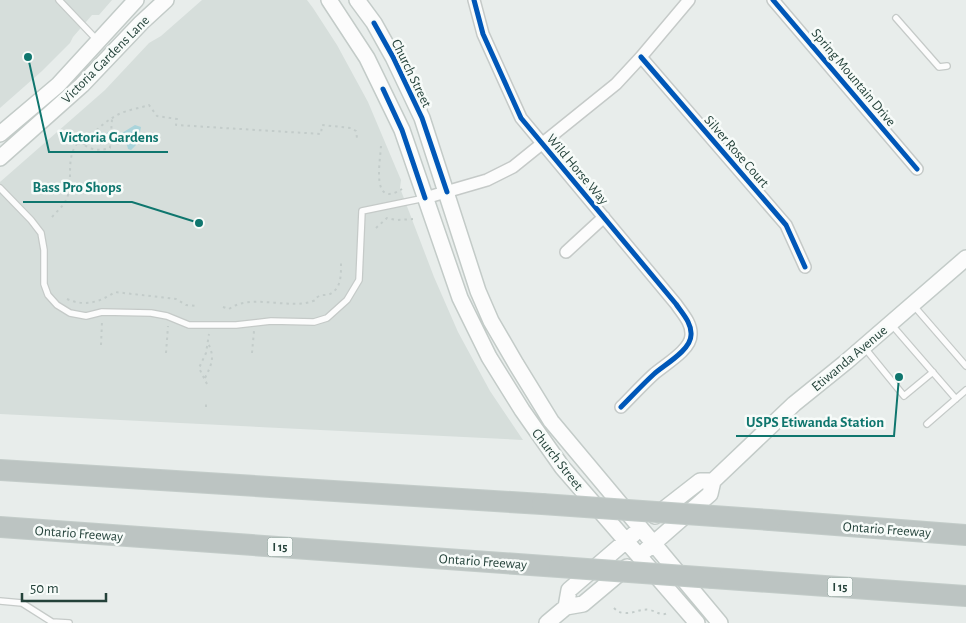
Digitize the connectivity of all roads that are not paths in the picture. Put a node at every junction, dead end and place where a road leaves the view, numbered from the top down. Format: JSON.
{"nodes":[{"id":1,"x":60,"y":0,"type":"edge"},
{"id":2,"x":136,"y":0,"type":"edge"},
{"id":3,"x":166,"y":0,"type":"edge"},
{"id":4,"x":329,"y":0,"type":"edge"},
{"id":5,"x":357,"y":0,"type":"edge"},
{"id":6,"x":474,"y":0,"type":"edge"},
{"id":7,"x":689,"y":0,"type":"edge"},
{"id":8,"x":773,"y":0,"type":"edge"},
{"id":9,"x":896,"y":18,"type":"dead end"},
{"id":10,"x":98,"y":41,"type":"junction"},
{"id":11,"x":641,"y":57,"type":"junction"},
{"id":12,"x":947,"y":66,"type":"dead end"},
{"id":13,"x":0,"y":134,"type":"edge"},
{"id":14,"x":543,"y":144,"type":"junction"},
{"id":15,"x":0,"y":158,"type":"edge"},
{"id":16,"x":917,"y":169,"type":"dead end"},
{"id":17,"x":0,"y":188,"type":"edge"},
{"id":18,"x":447,"y":192,"type":"junction"},
{"id":19,"x":425,"y":198,"type":"junction"},
{"id":20,"x":604,"y":217,"type":"junction"},
{"id":21,"x":566,"y":252,"type":"dead end"},
{"id":22,"x":966,"y":258,"type":"edge"},
{"id":23,"x":805,"y":267,"type":"dead end"},
{"id":24,"x":912,"y":304,"type":"junction"},
{"id":25,"x":890,"y":324,"type":"junction"},
{"id":26,"x":864,"y":347,"type":"junction"},
{"id":27,"x":966,"y":366,"type":"edge"},
{"id":28,"x":932,"y":372,"type":"junction"},
{"id":29,"x":966,"y":390,"type":"edge"},
{"id":30,"x":956,"y":399,"type":"junction"},
{"id":31,"x":621,"y":407,"type":"dead end"},
{"id":32,"x":927,"y":424,"type":"dead end"},
{"id":33,"x":0,"y":470,"type":"edge"},
{"id":34,"x":713,"y":481,"type":"junction"},
{"id":35,"x":0,"y":527,"type":"edge"},
{"id":36,"x":641,"y":528,"type":"junction"},
{"id":37,"x":966,"y":535,"type":"edge"},
{"id":38,"x":627,"y":541,"type":"junction"},
{"id":39,"x":653,"y":544,"type":"junction"},
{"id":40,"x":639,"y":556,"type":"junction"},
{"id":41,"x":966,"y":596,"type":"edge"},
{"id":42,"x":0,"y":601,"type":"edge"},
{"id":43,"x":566,"y":607,"type":"junction"},
{"id":44,"x":69,"y":623,"type":"edge"},
{"id":45,"x":547,"y":623,"type":"edge"},
{"id":46,"x":697,"y":623,"type":"edge"},
{"id":47,"x":720,"y":623,"type":"edge"}],
"edges":[{"from":1,"to":10,"type":"lane"},
{"from":2,"to":10,"type":"main road","name":"Victoria Gardens Lane"},
{"from":3,"to":15,"type":"main road","name":"Victoria Gardens Lane"},
{"from":4,"to":19,"type":"main road","name":"Church Street"},
{"from":5,"to":18,"type":"main road","name":"Church Street"},
{"from":6,"to":14,"type":"street","name":"Wild Horse Way"},
{"from":7,"to":11,"type":"street"},
{"from":8,"to":16,"type":"street","name":"Spring Mountain Drive"},
{"from":9,"to":12,"type":"lane"},
{"from":10,"to":13,"type":"main road","name":"Victoria Gardens Lane"},
{"from":11,"to":14,"type":"street"},
{"from":11,"to":23,"type":"street","name":"Silver Rose Court"},
{"from":14,"to":18,"type":"street"},
{"from":14,"to":20,"type":"street","name":"Wild Horse Way"},
{"from":17,"to":19,"type":"lane"},
{"from":18,"to":19,"type":"street"},
{"from":18,"to":36,"type":"main road","name":"Church Street"},
{"from":19,"to":38,"type":"main road","name":"Church Street"},
{"from":20,"to":21,"type":"street"},
{"from":20,"to":31,"type":"street","name":"Wild Horse Way"},
{"from":22,"to":24,"type":"main road","name":"Etiwanda Avenue"},
{"from":24,"to":25,"type":"main road","name":"Etiwanda Avenue"},
{"from":24,"to":27,"type":"lane"},
{"from":25,"to":26,"type":"main road","name":"Etiwanda Avenue"},
{"from":25,"to":28,"type":"lane"},
{"from":26,"to":28,"type":"lane"},
{"from":26,"to":34,"type":"main road","name":"Etiwanda Avenue"},
{"from":28,"to":30,"type":"lane"},
{"from":29,"to":30,"type":"lane"},
{"from":30,"to":32,"type":"lane"},
{"from":33,"to":37,"type":"highway","name":"Ontario Freeway","bridge":true},
{"from":34,"to":36,"type":"main road","name":"Etiwanda Avenue"},
{"from":34,"to":39,"type":"main road","name":"Etiwanda Avenue"},
{"from":35,"to":41,"type":"highway","name":"Ontario Freeway","number":"I 15","bridge":true},
{"from":36,"to":38,"type":"main road","name":"Etiwanda Avenue"},
{"from":36,"to":39,"type":"main road","name":"Church Street"},
{"from":38,"to":40,"type":"main road","name":"Church Street"},
{"from":38,"to":43,"type":"main road","name":"Etiwanda Avenue"},
{"from":39,"to":40,"type":"main road","name":"Etiwanda Avenue"},
{"from":39,"to":47,"type":"main road","name":"Church Street"},
{"from":40,"to":43,"type":"main road","name":"Etiwanda Avenue"},
{"from":40,"to":46,"type":"main road","name":"Church Street"},
{"from":42,"to":44,"type":"lane"},
{"from":43,"to":45,"type":"main road","name":"Etiwanda Avenue"}]}
